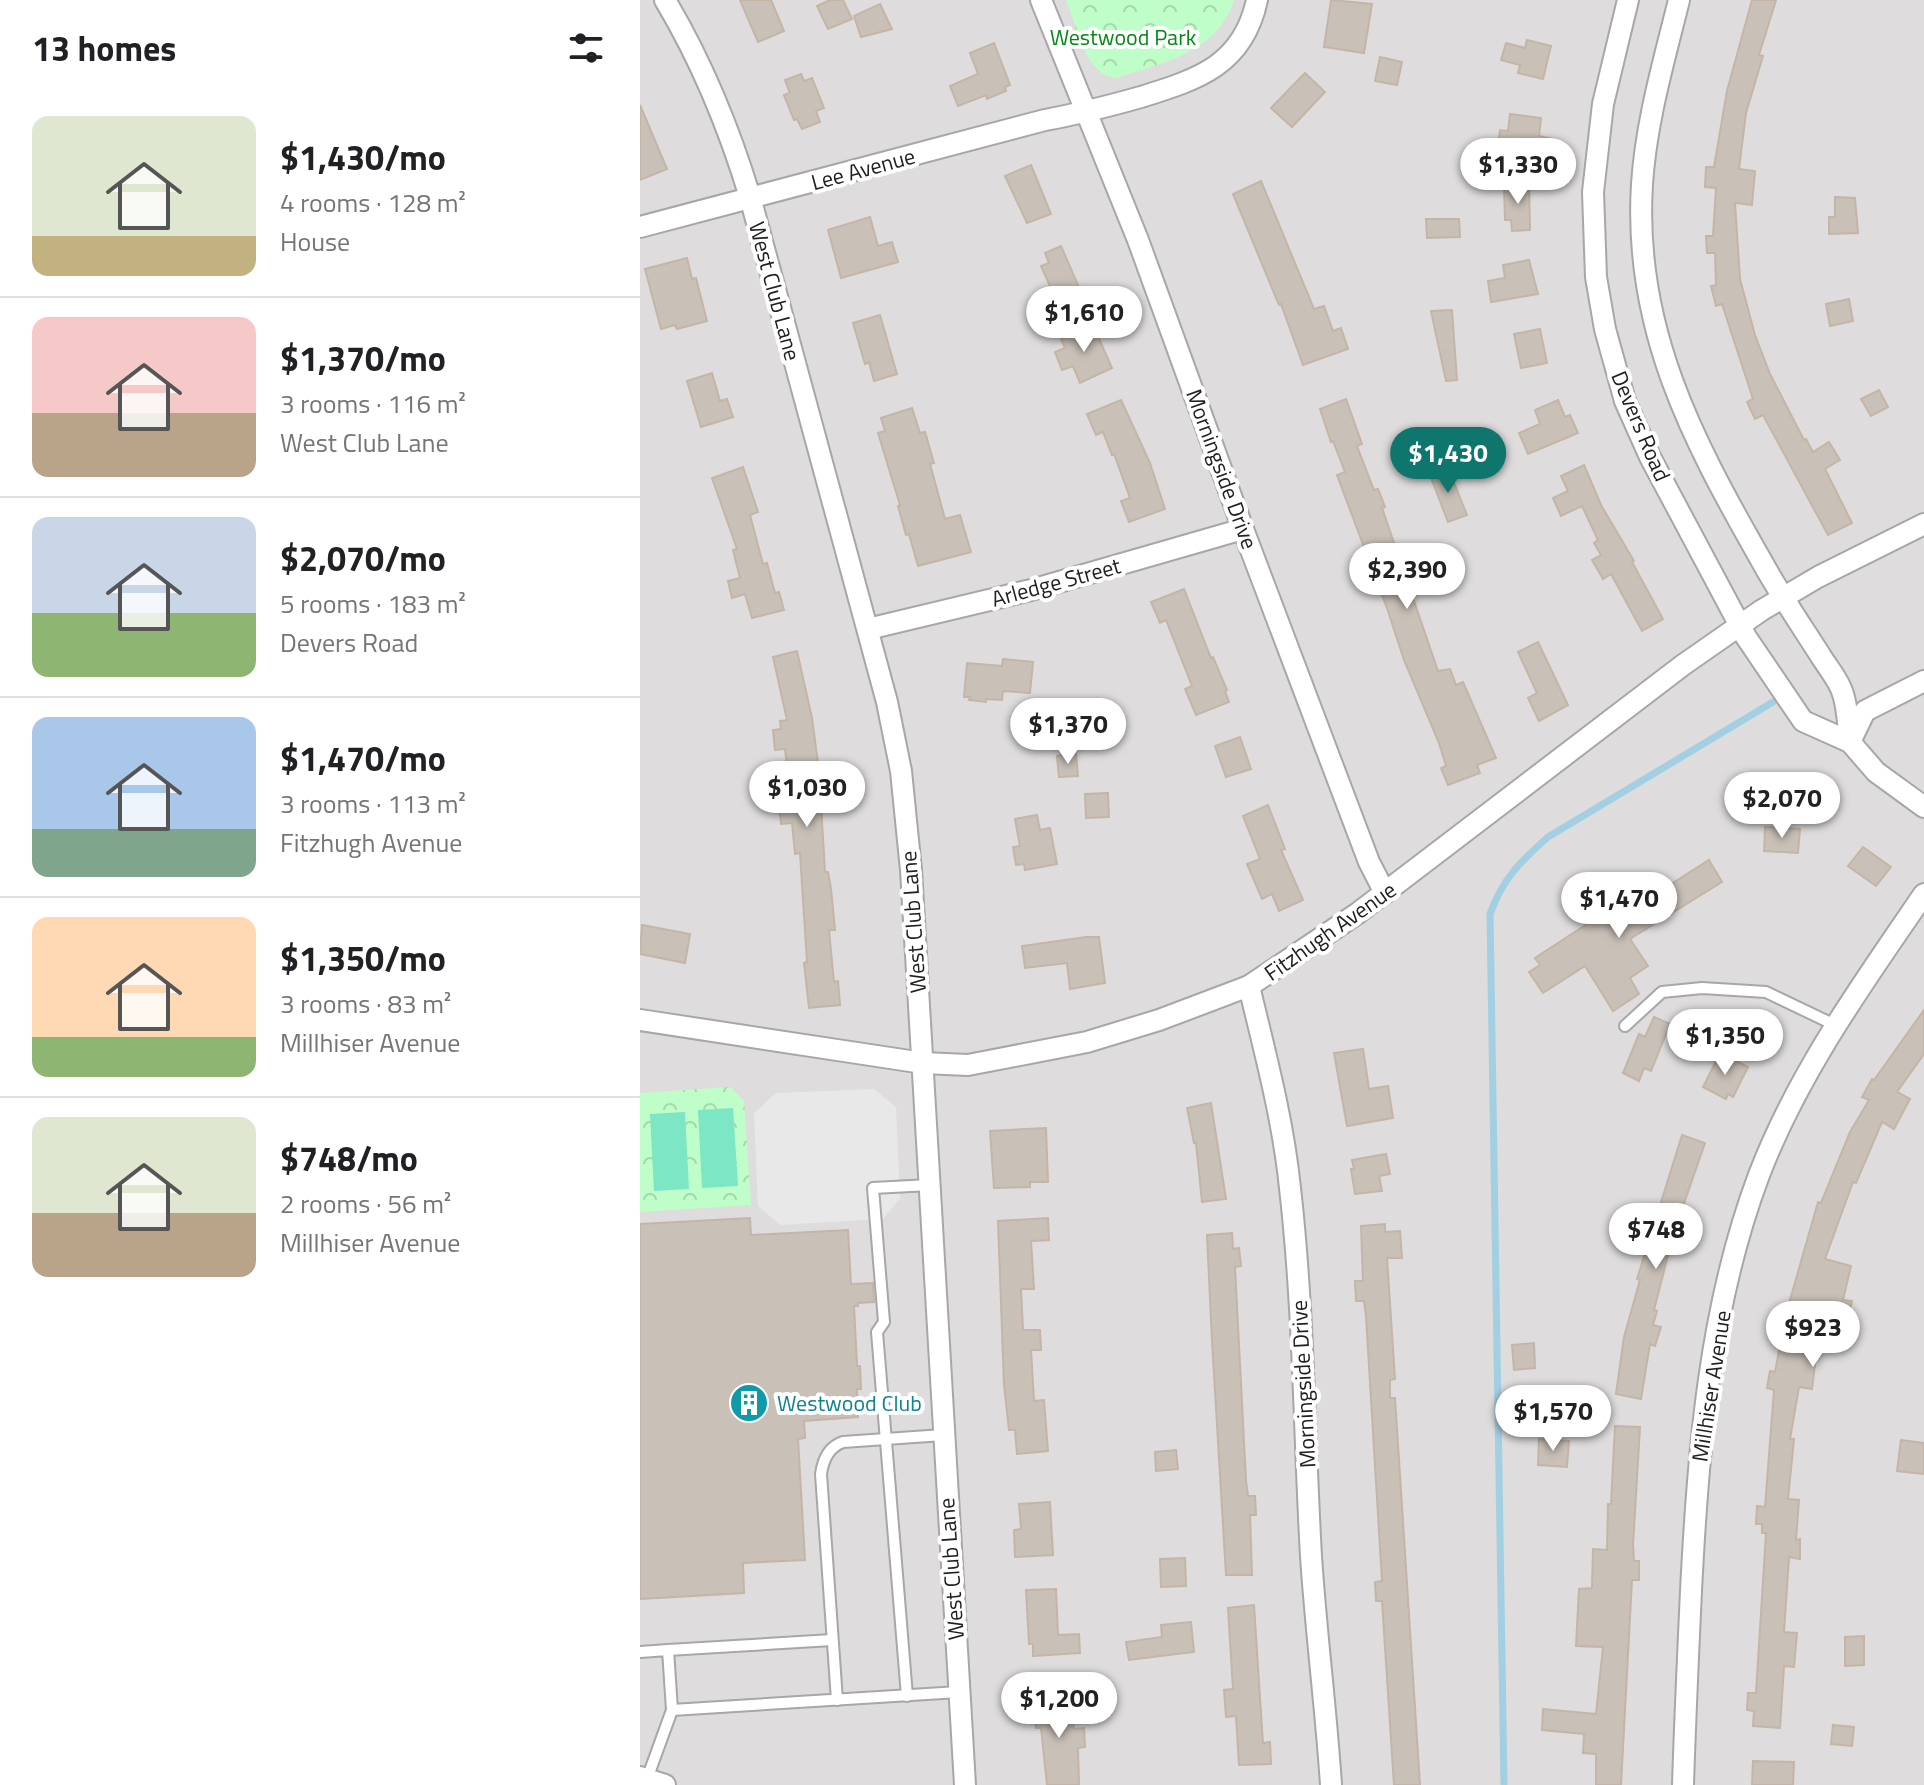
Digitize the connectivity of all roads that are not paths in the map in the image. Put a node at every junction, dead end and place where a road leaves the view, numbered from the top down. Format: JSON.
{"nodes":[{"id":1,"x":665,"y":0,"type":"edge"},
{"id":2,"x":1041,"y":0,"type":"edge"},
{"id":3,"x":1257,"y":0,"type":"edge"},
{"id":4,"x":1628,"y":0,"type":"edge"},
{"id":5,"x":1679,"y":0,"type":"edge"},
{"id":6,"x":1087,"y":113,"type":"junction"},
{"id":7,"x":750,"y":197,"type":"junction"},
{"id":8,"x":640,"y":227,"type":"edge"},
{"id":9,"x":1924,"y":524,"type":"edge"},
{"id":10,"x":1243,"y":529,"type":"junction"},
{"id":11,"x":1784,"y":597,"type":"junction"},
{"id":12,"x":1740,"y":625,"type":"junction"},
{"id":13,"x":868,"y":629,"type":"junction"},
{"id":14,"x":1924,"y":681,"type":"edge"},
{"id":15,"x":1850,"y":742,"type":"junction"},
{"id":16,"x":1924,"y":807,"type":"edge"},
{"id":17,"x":1385,"y":893,"type":"junction"},
{"id":18,"x":1924,"y":894,"type":"edge"},
{"id":19,"x":1249,"y":986,"type":"junction"},
{"id":20,"x":640,"y":1020,"type":"edge"},
{"id":21,"x":1625,"y":1026,"type":"dead end"},
{"id":22,"x":1837,"y":1026,"type":"junction"},
{"id":23,"x":923,"y":1063,"type":"junction"},
{"id":24,"x":930,"y":1185,"type":"junction"},
{"id":25,"x":943,"y":1435,"type":"junction"},
{"id":26,"x":886,"y":1439,"type":"junction"},
{"id":27,"x":832,"y":1640,"type":"junction"},
{"id":28,"x":668,"y":1650,"type":"junction"},
{"id":29,"x":640,"y":1652,"type":"edge"},
{"id":30,"x":959,"y":1692,"type":"junction"},
{"id":31,"x":907,"y":1696,"type":"junction"},
{"id":32,"x":837,"y":1700,"type":"junction"},
{"id":33,"x":672,"y":1710,"type":"junction"},
{"id":34,"x":651,"y":1780,"type":"edge"},
{"id":35,"x":965,"y":1785,"type":"edge"},
{"id":36,"x":1331,"y":1785,"type":"edge"},
{"id":37,"x":1683,"y":1785,"type":"edge"}],
"edges":[{"from":1,"to":7,"type":"street","name":"West Club Lane"},
{"from":2,"to":6,"type":"street","name":"Morningside Drive"},
{"from":3,"to":6,"type":"street","name":"Lee Avenue"},
{"from":4,"to":12,"type":"street","name":"Devers Road"},
{"from":5,"to":11,"type":"street","name":"Devers Road"},
{"from":6,"to":7,"type":"street","name":"Lee Avenue"},
{"from":6,"to":10,"type":"street","name":"Morningside Drive"},
{"from":7,"to":8,"type":"street","name":"Lee Avenue"},
{"from":7,"to":13,"type":"street","name":"West Club Lane"},
{"from":9,"to":11,"type":"street","name":"Fitzhugh Avenue"},
{"from":10,"to":13,"type":"street","name":"Arledge Street"},
{"from":10,"to":17,"type":"street","name":"Morningside Drive"},
{"from":11,"to":12,"type":"street","name":"Fitzhugh Avenue"},
{"from":11,"to":15,"type":"street","name":"Devers Road"},
{"from":12,"to":15,"type":"street","name":"Devers Road"},
{"from":12,"to":17,"type":"street","name":"Fitzhugh Avenue"},
{"from":13,"to":23,"type":"street","name":"West Club Lane"},
{"from":14,"to":15,"type":"street"},
{"from":15,"to":16,"type":"street","name":"Devers Road"},
{"from":17,"to":19,"type":"street","name":"Fitzhugh Avenue"},
{"from":18,"to":22,"type":"street","name":"Millhiser Avenue"},
{"from":19,"to":23,"type":"street","name":"Fitzhugh Avenue"},
{"from":19,"to":36,"type":"street","name":"Morningside Drive"},
{"from":20,"to":23,"type":"street","name":"Fitzhugh Avenue"},
{"from":21,"to":22,"type":"lane"},
{"from":22,"to":37,"type":"street","name":"Millhiser Avenue"},
{"from":23,"to":24,"type":"street","name":"West Club Lane"},
{"from":24,"to":25,"type":"street","name":"West Club Lane"},
{"from":24,"to":26,"type":"lane"},
{"from":25,"to":26,"type":"lane"},
{"from":25,"to":30,"type":"street","name":"West Club Lane"},
{"from":26,"to":27,"type":"lane"},
{"from":26,"to":31,"type":"lane"},
{"from":27,"to":28,"type":"lane"},
{"from":27,"to":32,"type":"lane"},
{"from":28,"to":29,"type":"lane"},
{"from":28,"to":33,"type":"lane"},
{"from":30,"to":31,"type":"lane"},
{"from":30,"to":35,"type":"street","name":"West Club Lane"},
{"from":31,"to":32,"type":"lane"},
{"from":32,"to":33,"type":"lane"},
{"from":33,"to":34,"type":"lane"}]}
